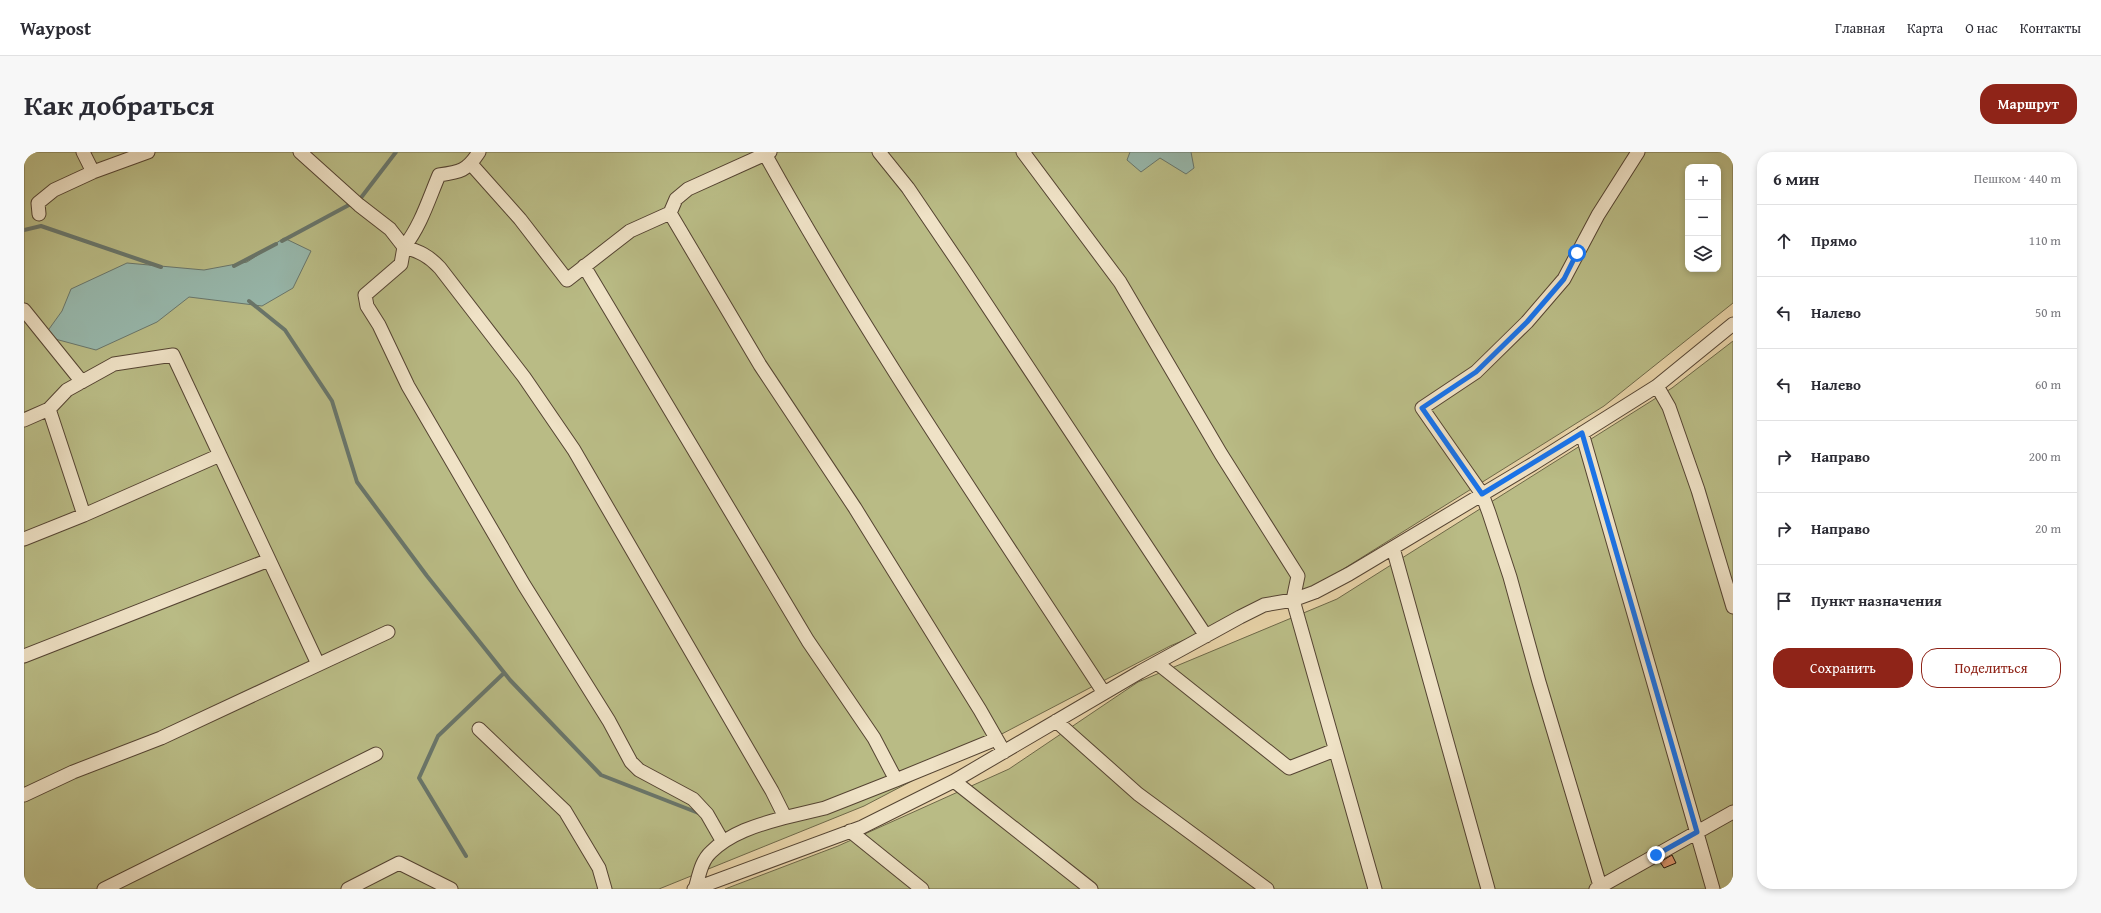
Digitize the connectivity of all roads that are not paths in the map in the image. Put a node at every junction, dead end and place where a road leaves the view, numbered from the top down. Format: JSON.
{"nodes":[{"id":1,"x":84,"y":152,"type":"edge"},
{"id":2,"x":148,"y":152,"type":"edge"},
{"id":3,"x":300,"y":152,"type":"edge"},
{"id":4,"x":479,"y":152,"type":"edge"},
{"id":5,"x":880,"y":152,"type":"edge"},
{"id":6,"x":1023,"y":152,"type":"edge"},
{"id":7,"x":1638,"y":152,"type":"edge"},
{"id":8,"x":767,"y":153,"type":"edge"},
{"id":9,"x":471,"y":164,"type":"junction"},
{"id":10,"x":93,"y":172,"type":"junction"},
{"id":11,"x":670,"y":212,"type":"junction"},
{"id":12,"x":39,"y":214,"type":"dead end"},
{"id":13,"x":404,"y":247,"type":"junction"},
{"id":14,"x":584,"y":266,"type":"junction"},
{"id":15,"x":24,"y":310,"type":"edge"},
{"id":16,"x":1733,"y":324,"type":"edge"},
{"id":17,"x":82,"y":382,"type":"junction"},
{"id":18,"x":1657,"y":386,"type":"junction"},
{"id":19,"x":49,"y":409,"type":"junction"},
{"id":20,"x":24,"y":420,"type":"edge"},
{"id":21,"x":1582,"y":433,"type":"junction"},
{"id":22,"x":220,"y":456,"type":"junction"},
{"id":23,"x":1482,"y":494,"type":"junction"},
{"id":24,"x":84,"y":515,"type":"junction"},
{"id":25,"x":24,"y":539,"type":"edge"},
{"id":26,"x":1393,"y":548,"type":"junction"},
{"id":27,"x":269,"y":560,"type":"junction"},
{"id":28,"x":1293,"y":600,"type":"junction"},
{"id":29,"x":1733,"y":607,"type":"edge"},
{"id":30,"x":388,"y":632,"type":"dead end"},
{"id":31,"x":1206,"y":636,"type":"junction"},
{"id":32,"x":24,"y":656,"type":"edge"},
{"id":33,"x":1156,"y":662,"type":"junction"},
{"id":34,"x":318,"y":664,"type":"junction"},
{"id":35,"x":1104,"y":693,"type":"junction"},
{"id":36,"x":1056,"y":721,"type":"junction"},
{"id":37,"x":479,"y":729,"type":"dead end"},
{"id":38,"x":996,"y":739,"type":"junction"},
{"id":39,"x":1335,"y":750,"type":"junction"},
{"id":40,"x":1004,"y":752,"type":"junction"},
{"id":41,"x":376,"y":754,"type":"dead end"},
{"id":42,"x":896,"y":780,"type":"junction"},
{"id":43,"x":954,"y":781,"type":"junction"},
{"id":44,"x":24,"y":795,"type":"edge"},
{"id":45,"x":1733,"y":812,"type":"edge"},
{"id":46,"x":783,"y":818,"type":"junction"},
{"id":47,"x":850,"y":831,"type":"junction"},
{"id":48,"x":1697,"y":832,"type":"junction"},
{"id":49,"x":724,"y":842,"type":"junction"},
{"id":50,"x":712,"y":886,"type":"edge"},
{"id":51,"x":1599,"y":888,"type":"edge"},
{"id":52,"x":104,"y":889,"type":"edge"},
{"id":53,"x":348,"y":889,"type":"edge"},
{"id":54,"x":452,"y":889,"type":"edge"},
{"id":55,"x":605,"y":889,"type":"edge"},
{"id":56,"x":695,"y":889,"type":"edge"},
{"id":57,"x":922,"y":889,"type":"edge"},
{"id":58,"x":1091,"y":889,"type":"edge"},
{"id":59,"x":1267,"y":889,"type":"edge"},
{"id":60,"x":1375,"y":889,"type":"edge"},
{"id":61,"x":1488,"y":889,"type":"edge"},
{"id":62,"x":1713,"y":889,"type":"edge"}],
"edges":[{"from":1,"to":10,"type":"lane"},
{"from":2,"to":10,"type":"lane"},
{"from":3,"to":13,"type":"lane"},
{"from":4,"to":9,"type":"lane"},
{"from":5,"to":31,"type":"lane"},
{"from":6,"to":28,"type":"lane"},
{"from":7,"to":23,"type":"lane"},
{"from":8,"to":11,"type":"lane"},
{"from":8,"to":35,"type":"lane"},
{"from":9,"to":13,"type":"lane"},
{"from":9,"to":14,"type":"lane"},
{"from":10,"to":12,"type":"lane"},
{"from":11,"to":14,"type":"lane"},
{"from":11,"to":38,"type":"lane"},
{"from":13,"to":46,"type":"lane"},
{"from":13,"to":49,"type":"lane"},
{"from":14,"to":42,"type":"lane"},
{"from":15,"to":17,"type":"lane"},
{"from":16,"to":18,"type":"lane"},
{"from":17,"to":19,"type":"lane"},
{"from":17,"to":22,"type":"lane"},
{"from":18,"to":21,"type":"lane"},
{"from":18,"to":29,"type":"lane"},
{"from":19,"to":20,"type":"lane"},
{"from":19,"to":24,"type":"lane"},
{"from":21,"to":23,"type":"lane"},
{"from":21,"to":48,"type":"lane"},
{"from":22,"to":24,"type":"lane"},
{"from":22,"to":27,"type":"lane"},
{"from":23,"to":26,"type":"lane"},
{"from":23,"to":51,"type":"lane"},
{"from":24,"to":25,"type":"lane"},
{"from":26,"to":28,"type":"lane"},
{"from":26,"to":61,"type":"lane"},
{"from":27,"to":32,"type":"lane"},
{"from":27,"to":34,"type":"lane"},
{"from":28,"to":31,"type":"lane"},
{"from":28,"to":39,"type":"lane"},
{"from":30,"to":34,"type":"lane"},
{"from":31,"to":33,"type":"lane"},
{"from":33,"to":35,"type":"lane"},
{"from":33,"to":39,"type":"lane"},
{"from":34,"to":44,"type":"lane"},
{"from":35,"to":36,"type":"lane"},
{"from":36,"to":40,"type":"lane"},
{"from":36,"to":59,"type":"lane"},
{"from":37,"to":55,"type":"lane"},
{"from":38,"to":40,"type":"lane"},
{"from":38,"to":42,"type":"lane"},
{"from":39,"to":60,"type":"lane"},
{"from":40,"to":43,"type":"lane"},
{"from":41,"to":52,"type":"lane"},
{"from":42,"to":46,"type":"lane"},
{"from":43,"to":47,"type":"lane"},
{"from":43,"to":58,"type":"lane"},
{"from":45,"to":48,"type":"lane"},
{"from":46,"to":49,"type":"lane"},
{"from":47,"to":50,"type":"lane"},
{"from":47,"to":57,"type":"lane"},
{"from":48,"to":51,"type":"lane"},
{"from":48,"to":62,"type":"lane"},
{"from":49,"to":56,"type":"lane"},
{"from":50,"to":56,"type":"lane"},
{"from":53,"to":54,"type":"lane"}]}
